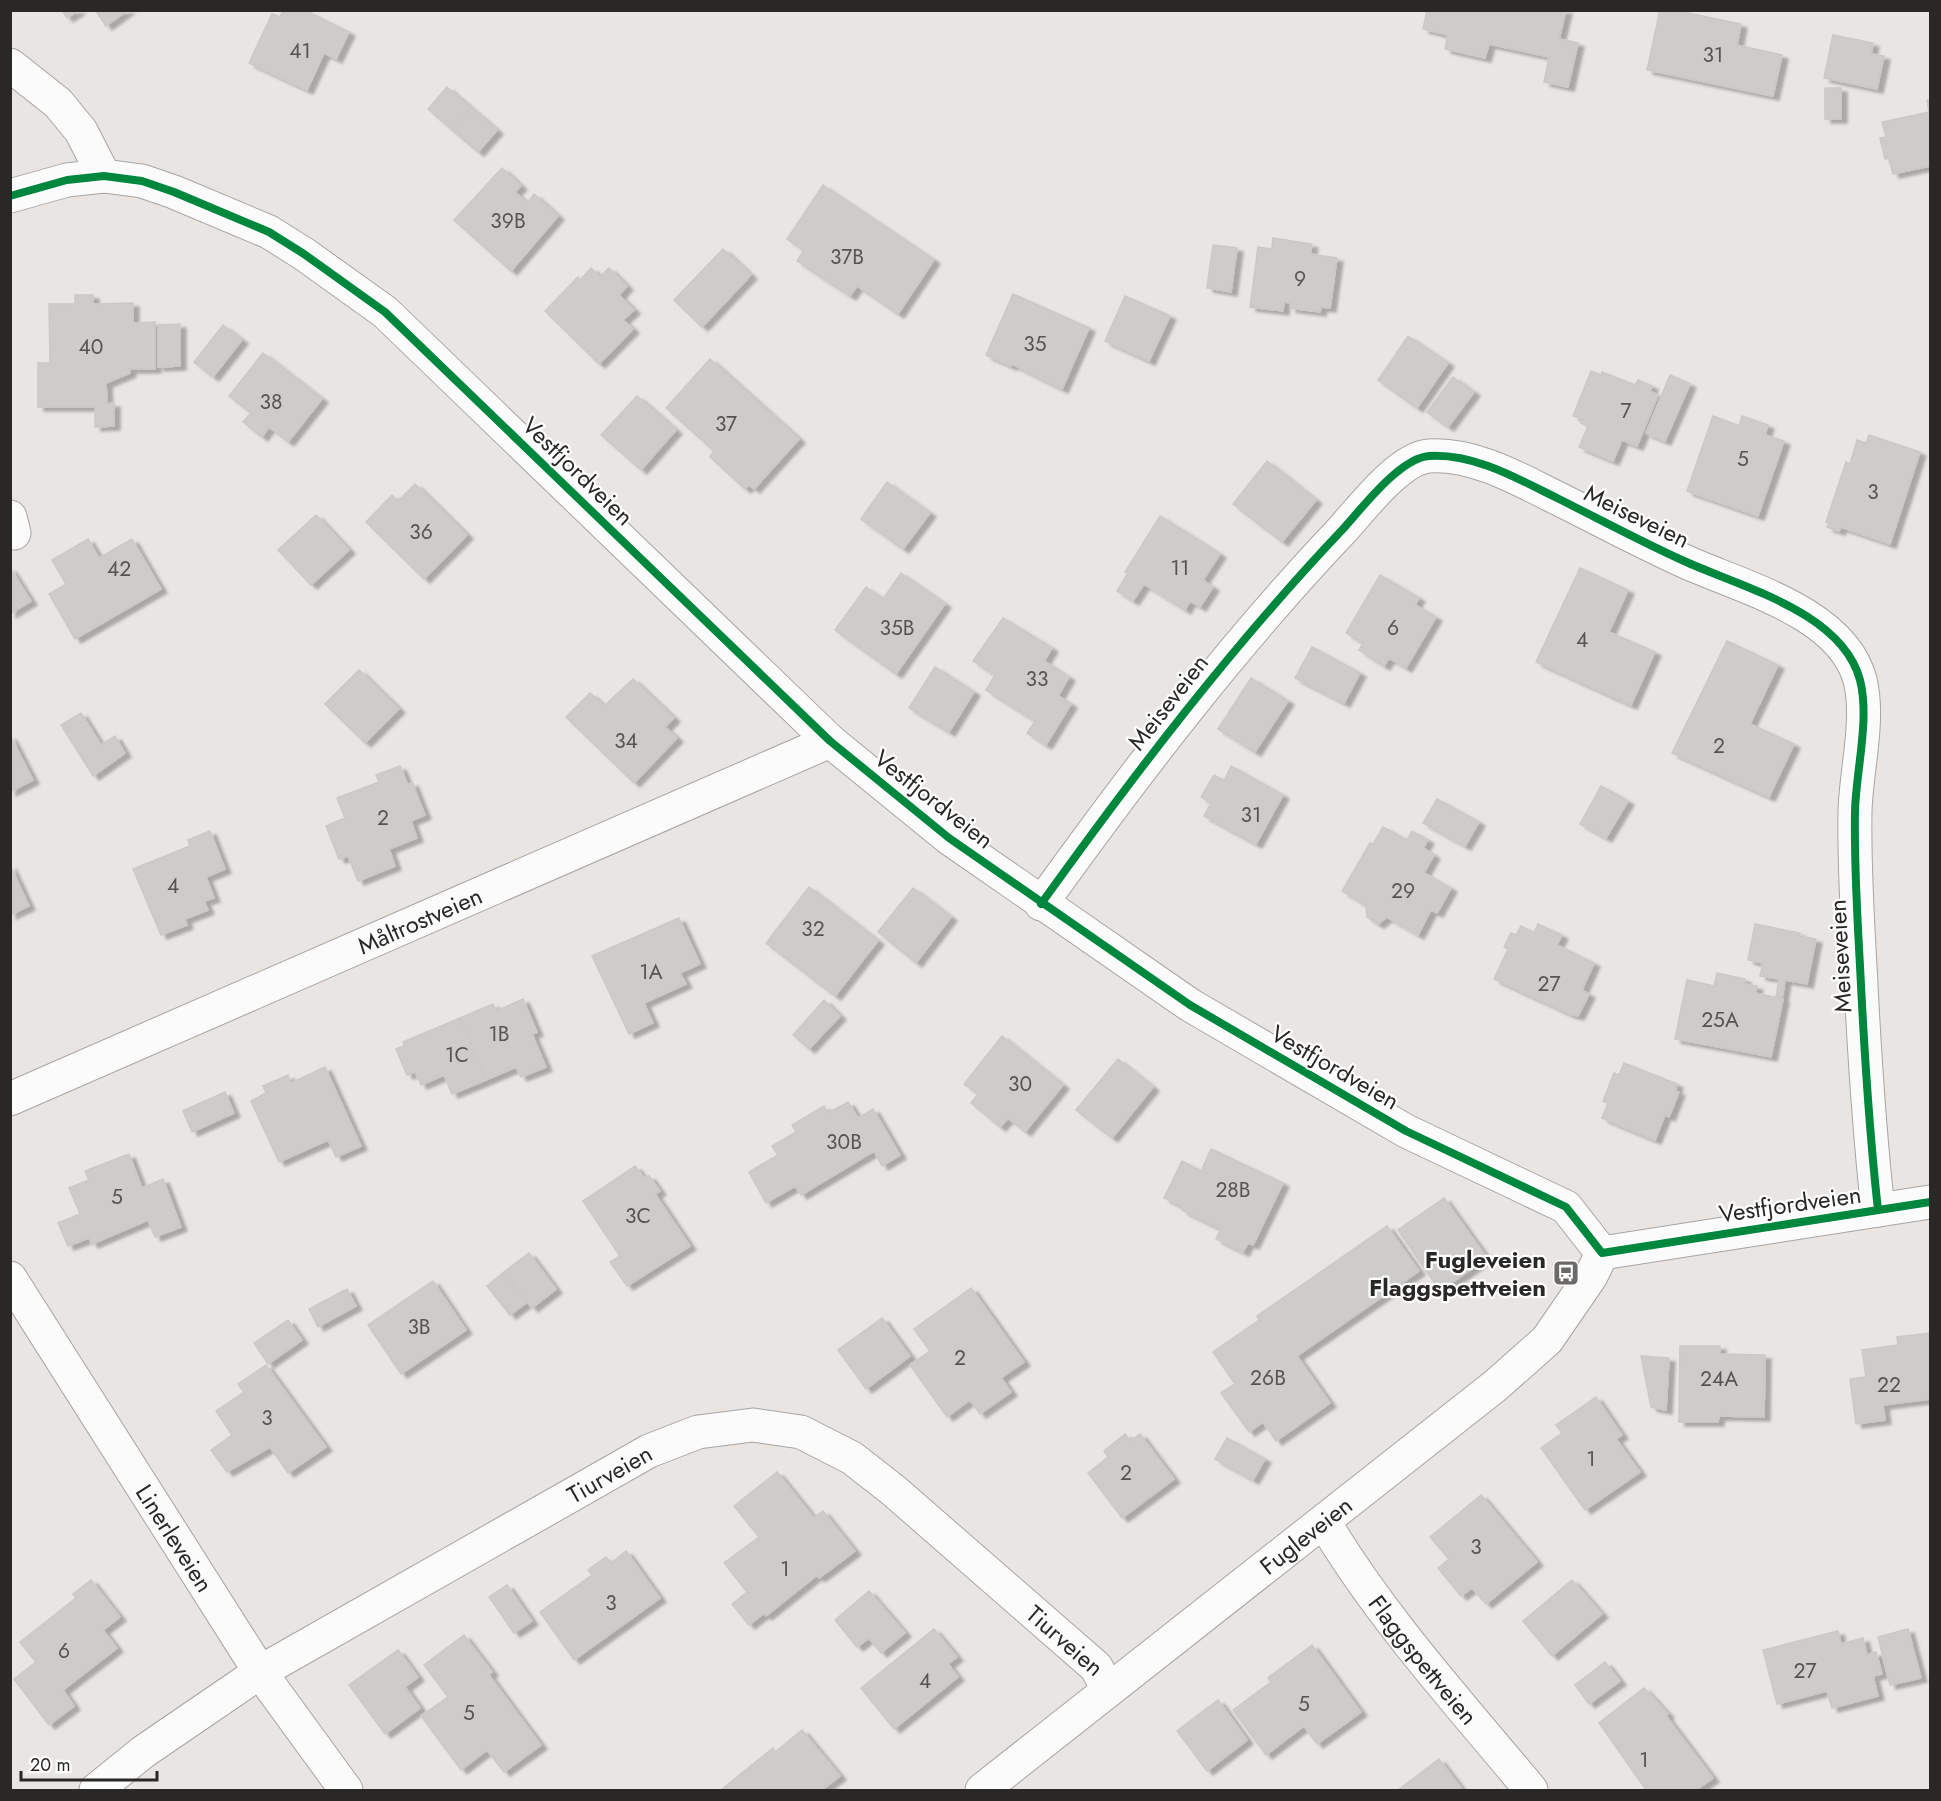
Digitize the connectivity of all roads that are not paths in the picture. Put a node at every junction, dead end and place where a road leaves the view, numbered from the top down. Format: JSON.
{"nodes":[{"id":1,"x":10,"y":65,"type":"edge"},
{"id":2,"x":104,"y":176,"type":"junction"},
{"id":3,"x":10,"y":196,"type":"edge"},
{"id":4,"x":830,"y":741,"type":"junction"},
{"id":5,"x":1041,"y":904,"type":"junction"},
{"id":6,"x":10,"y":1099,"type":"edge"},
{"id":7,"x":1930,"y":1202,"type":"edge"},
{"id":8,"x":1878,"y":1210,"type":"junction"},
{"id":9,"x":1602,"y":1253,"type":"junction"},
{"id":10,"x":10,"y":1278,"type":"edge"},
{"id":11,"x":1324,"y":1522,"type":"junction"},
{"id":12,"x":260,"y":1672,"type":"junction"},
{"id":13,"x":1108,"y":1689,"type":"junction"},
{"id":14,"x":96,"y":1791,"type":"edge"},
{"id":15,"x":346,"y":1791,"type":"edge"},
{"id":16,"x":982,"y":1791,"type":"edge"},
{"id":17,"x":1531,"y":1791,"type":"edge"}],
"edges":[{"from":1,"to":2,"type":"street"},
{"from":2,"to":3,"type":"street","name":"Vestfjordveien"},
{"from":2,"to":4,"type":"street","name":"Vestfjordveien"},
{"from":4,"to":5,"type":"street","name":"Vestfjordveien"},
{"from":4,"to":6,"type":"street","name":"Måltrostveien"},
{"from":5,"to":8,"type":"street","name":"Meiseveien"},
{"from":5,"to":9,"type":"street","name":"Vestfjordveien"},
{"from":7,"to":8,"type":"street","name":"Vestfjordveien"},
{"from":8,"to":9,"type":"street","name":"Vestfjordveien"},
{"from":9,"to":11,"type":"street","name":"Fugleveien"},
{"from":10,"to":12,"type":"street","name":"Linerleveien"},
{"from":11,"to":13,"type":"street","name":"Fugleveien"},
{"from":11,"to":17,"type":"street","name":"Flaggspettveien"},
{"from":12,"to":13,"type":"street","name":"Tiurveien"},
{"from":12,"to":14,"type":"street","name":"Tiurveien"},
{"from":12,"to":15,"type":"street","name":"Linerleveien"},
{"from":13,"to":16,"type":"street","name":"Fugleveien"}]}
